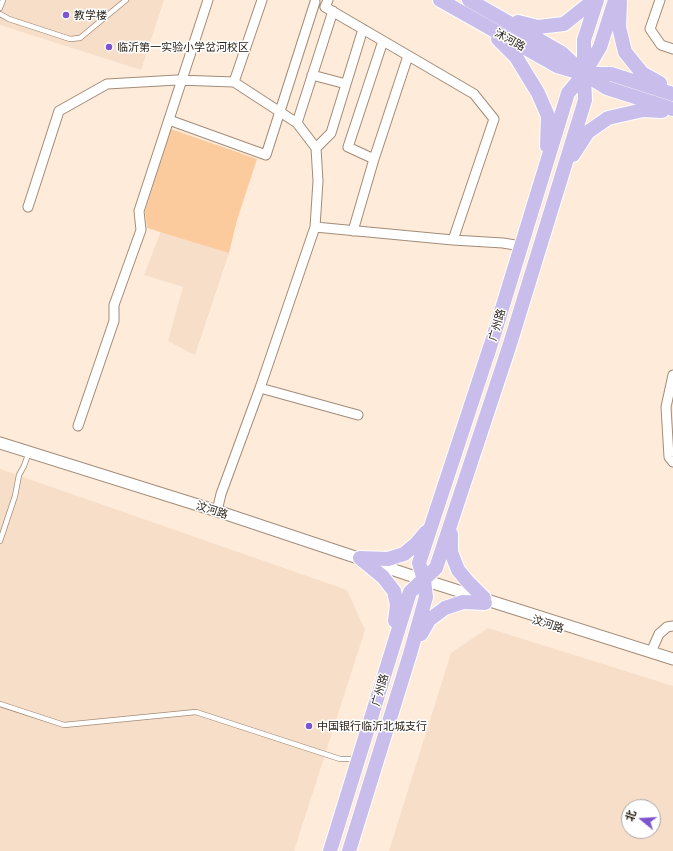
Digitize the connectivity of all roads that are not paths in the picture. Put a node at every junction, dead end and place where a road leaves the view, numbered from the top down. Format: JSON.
{"nodes":[{"id":1,"x":3,"y":0,"type":"edge"},
{"id":2,"x":126,"y":0,"type":"edge"},
{"id":3,"x":208,"y":0,"type":"edge"},
{"id":4,"x":262,"y":0,"type":"edge"},
{"id":5,"x":440,"y":0,"type":"edge"},
{"id":6,"x":469,"y":0,"type":"edge"},
{"id":7,"x":591,"y":0,"type":"edge"},
{"id":8,"x":597,"y":0,"type":"edge"},
{"id":9,"x":615,"y":0,"type":"edge"},
{"id":10,"x":620,"y":0,"type":"edge"},
{"id":11,"x":660,"y":0,"type":"edge"},
{"id":12,"x":314,"y":1,"type":"edge"},
{"id":13,"x":329,"y":6,"type":"edge"},
{"id":14,"x":0,"y":8,"type":"edge"},
{"id":15,"x":0,"y":14,"type":"edge"},
{"id":16,"x":497,"y":16,"type":"junction"},
{"id":17,"x":484,"y":26,"type":"junction"},
{"id":18,"x":363,"y":29,"type":"junction"},
{"id":19,"x":383,"y":41,"type":"junction"},
{"id":20,"x":673,"y":49,"type":"edge"},
{"id":21,"x":408,"y":56,"type":"junction"},
{"id":22,"x":584,"y":74,"type":"junction"},
{"id":23,"x":312,"y":75,"type":"junction"},
{"id":24,"x":182,"y":80,"type":"junction"},
{"id":25,"x":234,"y":82,"type":"junction"},
{"id":26,"x":346,"y":84,"type":"junction"},
{"id":27,"x":673,"y":90,"type":"edge"},
{"id":28,"x":673,"y":94,"type":"edge"},
{"id":29,"x":673,"y":109,"type":"edge"},
{"id":30,"x":280,"y":112,"type":"junction"},
{"id":31,"x":673,"y":112,"type":"edge"},
{"id":32,"x":169,"y":120,"type":"junction"},
{"id":33,"x":297,"y":123,"type":"junction"},
{"id":34,"x":316,"y":148,"type":"junction"},
{"id":35,"x":374,"y":159,"type":"junction"},
{"id":36,"x":546,"y":166,"type":"junction"},
{"id":37,"x":564,"y":168,"type":"junction"},
{"id":38,"x":28,"y":207,"type":"dead end"},
{"id":39,"x":315,"y":227,"type":"junction"},
{"id":40,"x":353,"y":231,"type":"junction"},
{"id":41,"x":453,"y":240,"type":"junction"},
{"id":42,"x":521,"y":246,"type":"junction"},
{"id":43,"x":673,"y":375,"type":"edge"},
{"id":44,"x":260,"y":388,"type":"junction"},
{"id":45,"x":358,"y":414,"type":"dead end"},
{"id":46,"x":78,"y":426,"type":"dead end"},
{"id":47,"x":0,"y":443,"type":"edge"},
{"id":48,"x":29,"y":452,"type":"junction"},
{"id":49,"x":673,"y":462,"type":"edge"},
{"id":50,"x":217,"y":511,"type":"junction"},
{"id":51,"x":450,"y":526,"type":"junction"},
{"id":52,"x":431,"y":528,"type":"junction"},
{"id":53,"x":0,"y":541,"type":"edge"},
{"id":54,"x":360,"y":558,"type":"junction"},
{"id":55,"x":424,"y":580,"type":"junction"},
{"id":56,"x":484,"y":601,"type":"junction"},
{"id":57,"x":673,"y":626,"type":"edge"},
{"id":58,"x":394,"y":646,"type":"junction"},
{"id":59,"x":651,"y":652,"type":"junction"},
{"id":60,"x":410,"y":654,"type":"junction"},
{"id":61,"x":673,"y":659,"type":"edge"},
{"id":62,"x":673,"y":664,"type":"edge"},
{"id":63,"x":0,"y":704,"type":"edge"},
{"id":64,"x":359,"y":759,"type":"junction"},
{"id":65,"x":330,"y":851,"type":"edge"},
{"id":66,"x":349,"y":851,"type":"edge"}],
"edges":[{"from":1,"to":14,"type":"lane"},
{"from":2,"to":15,"type":"lane"},
{"from":3,"to":24,"type":"street"},
{"from":4,"to":25,"type":"street"},
{"from":5,"to":17,"type":"main road","name":"沭河路"},
{"from":6,"to":16,"type":"main road","name":"沭河路"},
{"from":7,"to":16,"type":"main road"},
{"from":8,"to":22,"type":"main road","name":"广州路"},
{"from":9,"to":22,"type":"main road","name":"广州路"},
{"from":10,"to":27,"type":"main road"},
{"from":11,"to":20,"type":"street"},
{"from":12,"to":13,"type":"street"},
{"from":12,"to":30,"type":"street"},
{"from":13,"to":18,"type":"street"},
{"from":13,"to":23,"type":"street"},
{"from":16,"to":22,"type":"main road","name":"沭河路"},
{"from":17,"to":22,"type":"main road","name":"沭河路"},
{"from":17,"to":36,"type":"main road"},
{"from":18,"to":19,"type":"street"},
{"from":18,"to":26,"type":"street"},
{"from":19,"to":21,"type":"street"},
{"from":19,"to":35,"type":"street"},
{"from":21,"to":35,"type":"street"},
{"from":21,"to":41,"type":"street"},
{"from":22,"to":28,"type":"main road","name":"沭河路"},
{"from":22,"to":29,"type":"main road","name":"沭河路"},
{"from":22,"to":36,"type":"main road","name":"广州路"},
{"from":22,"to":37,"type":"main road","name":"广州路"},
{"from":23,"to":26,"type":"street"},
{"from":23,"to":33,"type":"street"},
{"from":24,"to":25,"type":"street"},
{"from":24,"to":32,"type":"street"},
{"from":24,"to":38,"type":"street"},
{"from":25,"to":30,"type":"street"},
{"from":26,"to":34,"type":"street"},
{"from":30,"to":32,"type":"street"},
{"from":30,"to":33,"type":"street"},
{"from":31,"to":37,"type":"main road"},
{"from":32,"to":46,"type":"street"},
{"from":33,"to":34,"type":"street"},
{"from":34,"to":39,"type":"street"},
{"from":35,"to":40,"type":"street"},
{"from":36,"to":42,"type":"main road","name":"广州路"},
{"from":37,"to":51,"type":"main road","name":"广州路"},
{"from":39,"to":40,"type":"street"},
{"from":39,"to":44,"type":"street"},
{"from":40,"to":41,"type":"street"},
{"from":41,"to":42,"type":"street"},
{"from":42,"to":52,"type":"main road","name":"广州路"},
{"from":43,"to":49,"type":"street"},
{"from":44,"to":45,"type":"street"},
{"from":44,"to":50,"type":"street"},
{"from":47,"to":48,"type":"street","name":"汶河路"},
{"from":48,"to":50,"type":"street","name":"汶河路"},
{"from":48,"to":53,"type":"lane"},
{"from":50,"to":54,"type":"street","name":"汶河路"},
{"from":51,"to":55,"type":"main road","name":"广州路"},
{"from":51,"to":56,"type":"main road"},
{"from":52,"to":54,"type":"main road"},
{"from":52,"to":55,"type":"main road","name":"广州路"},
{"from":54,"to":55,"type":"street","name":"汶河路"},
{"from":54,"to":58,"type":"main road"},
{"from":55,"to":56,"type":"street","name":"汶河路"},
{"from":55,"to":58,"type":"main road","name":"广州路"},
{"from":55,"to":60,"type":"main road","name":"广州路"},
{"from":56,"to":59,"type":"street","name":"汶河路"},
{"from":56,"to":60,"type":"main road"},
{"from":56,"to":62,"type":"street","name":"汶河路"},
{"from":57,"to":59,"type":"street"},
{"from":58,"to":64,"type":"main road","name":"广州路"},
{"from":59,"to":61,"type":"street","name":"汶河路"},
{"from":60,"to":66,"type":"main road","name":"广州路"},
{"from":63,"to":64,"type":"lane"},
{"from":64,"to":65,"type":"main road","name":"广州路"}]}
